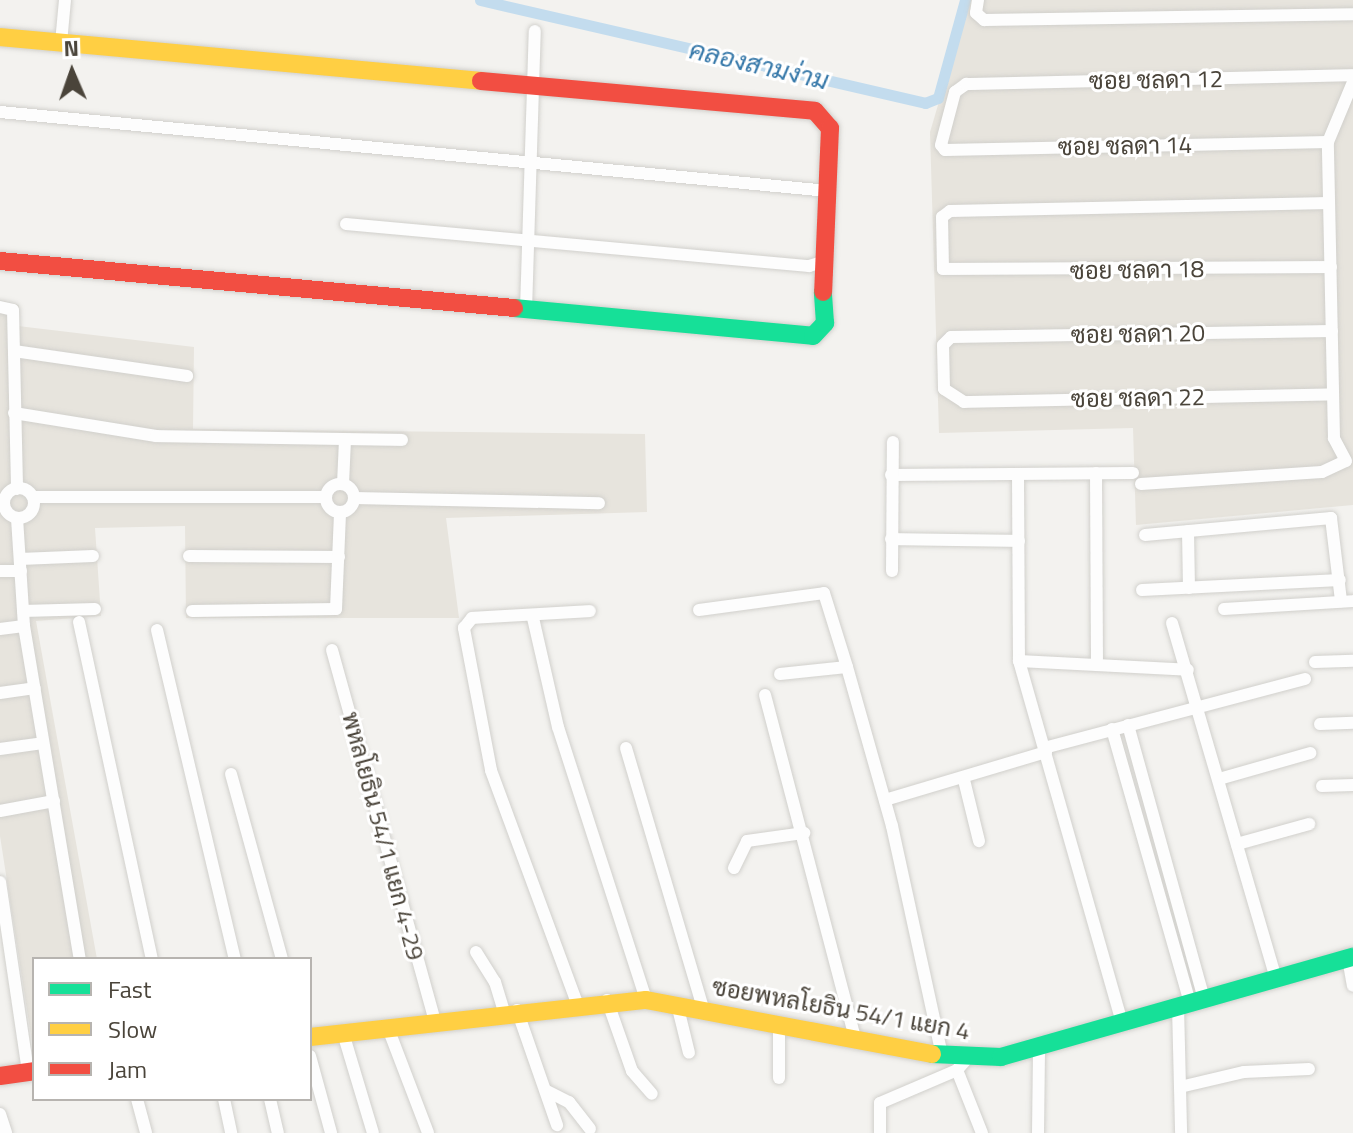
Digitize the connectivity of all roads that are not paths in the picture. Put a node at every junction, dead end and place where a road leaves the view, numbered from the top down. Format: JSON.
{"nodes":[{"id":1,"x":65,"y":0,"type":"edge"},
{"id":2,"x":977,"y":6,"type":"edge"},
{"id":3,"x":1353,"y":14,"type":"edge"},
{"id":4,"x":535,"y":31,"type":"dead end"},
{"id":5,"x":0,"y":37,"type":"edge"},
{"id":6,"x":61,"y":43,"type":"junction"},
{"id":7,"x":1353,"y":75,"type":"edge"},
{"id":8,"x":1353,"y":82,"type":"edge"},
{"id":9,"x":534,"y":86,"type":"junction"},
{"id":10,"x":0,"y":112,"type":"edge"},
{"id":11,"x":943,"y":130,"type":"joint"},
{"id":12,"x":1328,"y":142,"type":"junction"},
{"id":13,"x":532,"y":163,"type":"junction"},
{"id":14,"x":828,"y":191,"type":"junction"},
{"id":15,"x":1329,"y":203,"type":"junction"},
{"id":16,"x":346,"y":224,"type":"dead end"},
{"id":17,"x":530,"y":243,"type":"junction"},
{"id":18,"x":0,"y":261,"type":"edge"},
{"id":19,"x":822,"y":262,"type":"junction"},
{"id":20,"x":1331,"y":267,"type":"junction"},
{"id":21,"x":0,"y":307,"type":"edge"},
{"id":22,"x":526,"y":310,"type":"junction"},
{"id":23,"x":1332,"y":331,"type":"junction"},
{"id":24,"x":9,"y":345,"type":"edge"},
{"id":25,"x":187,"y":376,"type":"dead end"},
{"id":26,"x":945,"y":393,"type":"joint"},
{"id":27,"x":1333,"y":394,"type":"junction"},
{"id":28,"x":14,"y":398,"type":"junction"},
{"id":29,"x":0,"y":399,"type":"edge"},
{"id":30,"x":14,"y":413,"type":"junction"},
{"id":31,"x":345,"y":440,"type":"junction"},
{"id":32,"x":402,"y":440,"type":"dead end"},
{"id":33,"x":893,"y":442,"type":"dead end"},
{"id":34,"x":16,"y":456,"type":"junction"},
{"id":35,"x":0,"y":457,"type":"edge"},
{"id":36,"x":1350,"y":461,"type":"edge"},
{"id":37,"x":1096,"y":473,"type":"junction"},
{"id":38,"x":1133,"y":473,"type":"dead end"},
{"id":39,"x":1018,"y":474,"type":"junction"},
{"id":40,"x":891,"y":475,"type":"junction"},
{"id":41,"x":343,"y":484,"type":"junction"},
{"id":42,"x":1141,"y":484,"type":"dead end"},
{"id":43,"x":17,"y":489,"type":"junction"},
{"id":44,"x":33,"y":497,"type":"junction"},
{"id":45,"x":326,"y":497,"type":"junction"},
{"id":46,"x":354,"y":498,"type":"junction"},
{"id":47,"x":599,"y":503,"type":"dead end"},
{"id":48,"x":3,"y":509,"type":"edge"},
{"id":49,"x":340,"y":512,"type":"junction"},
{"id":50,"x":17,"y":518,"type":"junction"},
{"id":51,"x":1188,"y":531,"type":"junction"},
{"id":52,"x":1145,"y":535,"type":"dead end"},
{"id":53,"x":891,"y":539,"type":"junction"},
{"id":54,"x":1019,"y":541,"type":"junction"},
{"id":55,"x":1337,"y":541,"type":"junction"},
{"id":56,"x":1353,"y":541,"type":"edge"},
{"id":57,"x":93,"y":556,"type":"dead end"},
{"id":58,"x":189,"y":556,"type":"dead end"},
{"id":59,"x":339,"y":557,"type":"junction"},
{"id":60,"x":20,"y":565,"type":"junction"},
{"id":61,"x":0,"y":571,"type":"edge"},
{"id":62,"x":892,"y":571,"type":"dead end"},
{"id":63,"x":1340,"y":580,"type":"junction"},
{"id":64,"x":1189,"y":588,"type":"junction"},
{"id":65,"x":1142,"y":590,"type":"dead end"},
{"id":66,"x":1347,"y":601,"type":"edge"},
{"id":67,"x":95,"y":609,"type":"dead end"},
{"id":68,"x":1224,"y":609,"type":"dead end"},
{"id":69,"x":699,"y":610,"type":"dead end"},
{"id":70,"x":23,"y":611,"type":"junction"},
{"id":71,"x":192,"y":611,"type":"dead end"},
{"id":72,"x":590,"y":611,"type":"dead end"},
{"id":73,"x":533,"y":618,"type":"junction"},
{"id":74,"x":79,"y":622,"type":"dead end"},
{"id":75,"x":1172,"y":623,"type":"dead end"},
{"id":76,"x":24,"y":626,"type":"junction"},
{"id":77,"x":0,"y":629,"type":"edge"},
{"id":78,"x":157,"y":630,"type":"dead end"},
{"id":79,"x":332,"y":650,"type":"dead end"},
{"id":80,"x":1019,"y":661,"type":"junction"},
{"id":81,"x":1353,"y":661,"type":"edge"},
{"id":82,"x":1315,"y":662,"type":"dead end"},
{"id":83,"x":1097,"y":665,"type":"junction"},
{"id":84,"x":847,"y":667,"type":"junction"},
{"id":85,"x":1188,"y":670,"type":"junction"},
{"id":86,"x":780,"y":674,"type":"dead end"},
{"id":87,"x":1305,"y":679,"type":"dead end"},
{"id":88,"x":35,"y":688,"type":"junction"},
{"id":89,"x":0,"y":693,"type":"edge"},
{"id":90,"x":765,"y":695,"type":"dead end"},
{"id":91,"x":1198,"y":705,"type":"junction"},
{"id":92,"x":1353,"y":723,"type":"edge"},
{"id":93,"x":1320,"y":724,"type":"dead end"},
{"id":94,"x":1128,"y":725,"type":"junction"},
{"id":95,"x":1112,"y":729,"type":"junction"},
{"id":96,"x":43,"y":743,"type":"junction"},
{"id":97,"x":626,"y":748,"type":"dead end"},
{"id":98,"x":0,"y":749,"type":"edge"},
{"id":99,"x":1045,"y":750,"type":"junction"},
{"id":100,"x":1310,"y":753,"type":"dead end"},
{"id":101,"x":231,"y":774,"type":"dead end"},
{"id":102,"x":1219,"y":779,"type":"junction"},
{"id":103,"x":964,"y":780,"type":"junction"},
{"id":104,"x":1353,"y":785,"type":"edge"},
{"id":105,"x":1322,"y":786,"type":"dead end"},
{"id":106,"x":885,"y":800,"type":"junction"},
{"id":107,"x":54,"y":801,"type":"junction"},
{"id":108,"x":0,"y":811,"type":"edge"},
{"id":109,"x":1309,"y":824,"type":"dead end"},
{"id":110,"x":804,"y":833,"type":"junction"},
{"id":111,"x":979,"y":841,"type":"dead end"},
{"id":112,"x":1237,"y":844,"type":"junction"},
{"id":113,"x":1165,"y":857,"type":"junction"},
{"id":114,"x":1150,"y":861,"type":"junction"},
{"id":115,"x":734,"y":868,"type":"dead end"},
{"id":116,"x":0,"y":882,"type":"edge"},
{"id":117,"x":476,"y":952,"type":"dead end"},
{"id":118,"x":80,"y":957,"type":"edge"},
{"id":119,"x":152,"y":957,"type":"edge"},
{"id":120,"x":235,"y":957,"type":"edge"},
{"id":121,"x":281,"y":957,"type":"edge"},
{"id":122,"x":1350,"y":958,"type":"edge"},
{"id":123,"x":1195,"y":969,"type":"junction"},
{"id":124,"x":1181,"y":972,"type":"junction"},
{"id":125,"x":14,"y":976,"type":"junction"},
{"id":126,"x":1276,"y":979,"type":"junction"},
{"id":127,"x":0,"y":980,"type":"edge"},
{"id":128,"x":1353,"y":986,"type":"edge"},
{"id":129,"x":607,"y":1000,"type":"junction"},
{"id":130,"x":646,"y":1000,"type":"junction"},
{"id":131,"x":577,"y":1003,"type":"junction"},
{"id":132,"x":1191,"y":1003,"type":"junction"},
{"id":133,"x":677,"y":1004,"type":"junction"},
{"id":134,"x":703,"y":1008,"type":"junction"},
{"id":135,"x":511,"y":1011,"type":"junction"},
{"id":136,"x":435,"y":1022,"type":"junction"},
{"id":137,"x":1122,"y":1023,"type":"junction"},
{"id":138,"x":779,"y":1024,"type":"junction"},
{"id":139,"x":388,"y":1028,"type":"junction"},
{"id":140,"x":343,"y":1033,"type":"junction"},
{"id":141,"x":312,"y":1037,"type":"edge"},
{"id":142,"x":855,"y":1039,"type":"junction"},
{"id":143,"x":1039,"y":1045,"type":"junction"},
{"id":144,"x":689,"y":1053,"type":"dead end"},
{"id":145,"x":942,"y":1055,"type":"junction"},
{"id":146,"x":312,"y":1063,"type":"edge"},
{"id":147,"x":962,"y":1065,"type":"junction"},
{"id":148,"x":1309,"y":1069,"type":"dead end"},
{"id":149,"x":31,"y":1072,"type":"edge"},
{"id":150,"x":0,"y":1076,"type":"edge"},
{"id":151,"x":779,"y":1078,"type":"dead end"},
{"id":152,"x":1180,"y":1087,"type":"junction"},
{"id":153,"x":547,"y":1091,"type":"junction"},
{"id":154,"x":652,"y":1094,"type":"dead end"},
{"id":155,"x":138,"y":1101,"type":"edge"},
{"id":156,"x":224,"y":1101,"type":"edge"},
{"id":157,"x":270,"y":1101,"type":"edge"},
{"id":158,"x":0,"y":1114,"type":"edge"},
{"id":159,"x":557,"y":1125,"type":"dead end"},
{"id":160,"x":590,"y":1129,"type":"dead end"},
{"id":161,"x":875,"y":1132,"type":"edge"},
{"id":162,"x":6,"y":1133,"type":"edge"},
{"id":163,"x":146,"y":1133,"type":"edge"},
{"id":164,"x":231,"y":1133,"type":"edge"},
{"id":165,"x":278,"y":1133,"type":"edge"},
{"id":166,"x":331,"y":1133,"type":"edge"},
{"id":167,"x":373,"y":1133,"type":"edge"},
{"id":168,"x":428,"y":1133,"type":"edge"},
{"id":169,"x":982,"y":1133,"type":"edge"},
{"id":170,"x":1038,"y":1133,"type":"edge"},
{"id":171,"x":1181,"y":1133,"type":"edge"}],
"edges":[{"from":1,"to":6,"type":"street"},
{"from":2,"to":3,"type":"street"},
{"from":4,"to":9,"type":"street"},
{"from":5,"to":6,"type":"street"},
{"from":6,"to":9,"type":"street"},
{"from":7,"to":11,"type":"street","name":"ซอย ชลดา 12"},
{"from":8,"to":12,"type":"street"},
{"from":9,"to":13,"type":"street"},
{"from":9,"to":14,"type":"street"},
{"from":10,"to":13,"type":"street"},
{"from":11,"to":12,"type":"street","name":"ซอย ชลดา 14"},
{"from":12,"to":15,"type":"street"},
{"from":13,"to":14,"type":"street"},
{"from":13,"to":17,"type":"street"},
{"from":14,"to":19,"type":"street"},
{"from":15,"to":20,"type":"street"},
{"from":15,"to":20,"type":"street","name":"ซอย ชลดา 18"},
{"from":16,"to":17,"type":"street"},
{"from":17,"to":19,"type":"street"},
{"from":17,"to":22,"type":"street"},
{"from":18,"to":22,"type":"street"},
{"from":19,"to":22,"type":"street"},
{"from":20,"to":23,"type":"street"},
{"from":21,"to":24,"type":"street"},
{"from":23,"to":26,"type":"street","name":"ซอย ชลดา 20"},
{"from":23,"to":27,"type":"street"},
{"from":24,"to":25,"type":"street"},
{"from":24,"to":28,"type":"street"},
{"from":26,"to":27,"type":"street","name":"ซอย ชลดา 22"},
{"from":27,"to":36,"type":"street"},
{"from":28,"to":29,"type":"street"},
{"from":28,"to":30,"type":"street"},
{"from":30,"to":31,"type":"street"},
{"from":30,"to":34,"type":"street"},
{"from":31,"to":32,"type":"street"},
{"from":31,"to":41,"type":"street"},
{"from":33,"to":40,"type":"street"},
{"from":34,"to":35,"type":"street"},
{"from":34,"to":43,"type":"street"},
{"from":36,"to":42,"type":"street"},
{"from":37,"to":38,"type":"street"},
{"from":37,"to":39,"type":"street"},
{"from":37,"to":83,"type":"street"},
{"from":39,"to":40,"type":"street"},
{"from":39,"to":54,"type":"street"},
{"from":40,"to":53,"type":"street"},
{"from":41,"to":45,"type":"street"},
{"from":41,"to":46,"type":"street"},
{"from":43,"to":44,"type":"street"},
{"from":43,"to":48,"type":"street"},
{"from":44,"to":45,"type":"street"},
{"from":44,"to":50,"type":"street"},
{"from":45,"to":49,"type":"street"},
{"from":46,"to":47,"type":"street"},
{"from":46,"to":49,"type":"street"},
{"from":48,"to":50,"type":"street"},
{"from":49,"to":59,"type":"street"},
{"from":50,"to":60,"type":"street"},
{"from":51,"to":52,"type":"street"},
{"from":51,"to":55,"type":"street"},
{"from":51,"to":64,"type":"street"},
{"from":53,"to":54,"type":"street"},
{"from":53,"to":62,"type":"street"},
{"from":54,"to":80,"type":"street"},
{"from":55,"to":56,"type":"street"},
{"from":55,"to":63,"type":"street"},
{"from":57,"to":60,"type":"street"},
{"from":58,"to":59,"type":"street"},
{"from":59,"to":71,"type":"street"},
{"from":60,"to":61,"type":"street"},
{"from":60,"to":70,"type":"street"},
{"from":63,"to":64,"type":"street"},
{"from":63,"to":66,"type":"street"},
{"from":64,"to":65,"type":"street"},
{"from":66,"to":68,"type":"street"},
{"from":67,"to":70,"type":"street"},
{"from":69,"to":84,"type":"street"},
{"from":70,"to":76,"type":"street"},
{"from":72,"to":73,"type":"street"},
{"from":73,"to":130,"type":"street"},
{"from":73,"to":131,"type":"street"},
{"from":74,"to":119,"type":"street"},
{"from":75,"to":85,"type":"street"},
{"from":76,"to":77,"type":"street"},
{"from":76,"to":88,"type":"street"},
{"from":78,"to":120,"type":"street"},
{"from":79,"to":136,"type":"street","name":"พหลโยธิน 54/1 แยก 4-29"},
{"from":80,"to":83,"type":"street"},
{"from":80,"to":99,"type":"street"},
{"from":81,"to":82,"type":"street"},
{"from":83,"to":85,"type":"street"},
{"from":84,"to":86,"type":"street"},
{"from":84,"to":106,"type":"street"},
{"from":85,"to":91,"type":"street"},
{"from":87,"to":91,"type":"street"},
{"from":88,"to":89,"type":"street"},
{"from":88,"to":96,"type":"street"},
{"from":90,"to":110,"type":"street"},
{"from":91,"to":94,"type":"street"},
{"from":91,"to":102,"type":"street"},
{"from":92,"to":93,"type":"street"},
{"from":94,"to":95,"type":"street"},
{"from":94,"to":113,"type":"street"},
{"from":95,"to":99,"type":"street"},
{"from":95,"to":114,"type":"street"},
{"from":96,"to":98,"type":"street"},
{"from":96,"to":107,"type":"street"},
{"from":97,"to":134,"type":"street"},
{"from":99,"to":103,"type":"street"},
{"from":99,"to":137,"type":"street"},
{"from":100,"to":102,"type":"street"},
{"from":101,"to":121,"type":"street"},
{"from":102,"to":112,"type":"street"},
{"from":103,"to":106,"type":"street"},
{"from":103,"to":111,"type":"street"},
{"from":104,"to":105,"type":"street"},
{"from":106,"to":145,"type":"street"},
{"from":107,"to":108,"type":"street"},
{"from":107,"to":118,"type":"street"},
{"from":109,"to":112,"type":"street"},
{"from":110,"to":115,"type":"street"},
{"from":110,"to":142,"type":"street"},
{"from":112,"to":126,"type":"street"},
{"from":113,"to":114,"type":"street"},
{"from":113,"to":123,"type":"street"},
{"from":114,"to":124,"type":"street"},
{"from":116,"to":125,"type":"street"},
{"from":117,"to":135,"type":"street"},
{"from":122,"to":126,"type":"street","name":"ซอยพหลโยธิน 54/1 แยก 4"},
{"from":122,"to":128,"type":"street"},
{"from":123,"to":124,"type":"street"},
{"from":123,"to":132,"type":"street"},
{"from":124,"to":132,"type":"street"},
{"from":125,"to":127,"type":"street"},
{"from":125,"to":149,"type":"street"},
{"from":126,"to":132,"type":"street","name":"ซอยพหลโยธิน 54/1 แยก 4"},
{"from":129,"to":130,"type":"street","name":"ซอยพหลโยธิน 54/1 แยก 4"},
{"from":129,"to":131,"type":"street","name":"ซอยพหลโยธิน 54/1 แยก 4"},
{"from":129,"to":154,"type":"street"},
{"from":130,"to":133,"type":"street","name":"ซอยพหลโยธิน 54/1 แยก 4"},
{"from":131,"to":135,"type":"street","name":"ซอยพหลโยธิน 54/1 แยก 4"},
{"from":132,"to":137,"type":"street","name":"ซอยพหลโยธิน 54/1 แยก 4"},
{"from":132,"to":152,"type":"street"},
{"from":133,"to":134,"type":"street","name":"ซอยพหลโยธิน 54/1 แยก 4"},
{"from":133,"to":144,"type":"street"},
{"from":134,"to":138,"type":"street","name":"ซอยพหลโยธิน 54/1 แยก 4"},
{"from":135,"to":136,"type":"street","name":"ซอยพหลโยธิน 54/1 แยก 4"},
{"from":135,"to":153,"type":"street"},
{"from":136,"to":139,"type":"street","name":"ซอยพหลโยธิน 54/1 แยก 4"},
{"from":137,"to":143,"type":"street","name":"ซอยพหลโยธิน 54/1 แยก 4"},
{"from":138,"to":142,"type":"street","name":"ซอยพหลโยธิน 54/1 แยก 4"},
{"from":138,"to":151,"type":"street"},
{"from":139,"to":140,"type":"street","name":"ซอยพหลโยธิน 54/1 แยก 4"},
{"from":139,"to":168,"type":"street"},
{"from":140,"to":141,"type":"street","name":"ซอยพหลโยธิน 54/1 แยก 4"},
{"from":140,"to":167,"type":"street"},
{"from":142,"to":145,"type":"street","name":"ซอยพหลโยธิน 54/1 แยก 4"},
{"from":143,"to":147,"type":"street","name":"ซอยพหลโยธิน 54/1 แยก 4"},
{"from":143,"to":170,"type":"street"},
{"from":145,"to":147,"type":"street","name":"ซอยพหลโยธิน 54/1 แยก 4"},
{"from":146,"to":166,"type":"street"},
{"from":147,"to":161,"type":"street"},
{"from":147,"to":169,"type":"street"},
{"from":148,"to":152,"type":"street"},
{"from":149,"to":150,"type":"street"},
{"from":152,"to":171,"type":"street"},
{"from":153,"to":159,"type":"street"},
{"from":153,"to":160,"type":"street"},
{"from":155,"to":163,"type":"street"},
{"from":156,"to":164,"type":"street"},
{"from":157,"to":165,"type":"street"},
{"from":158,"to":162,"type":"street"}]}
